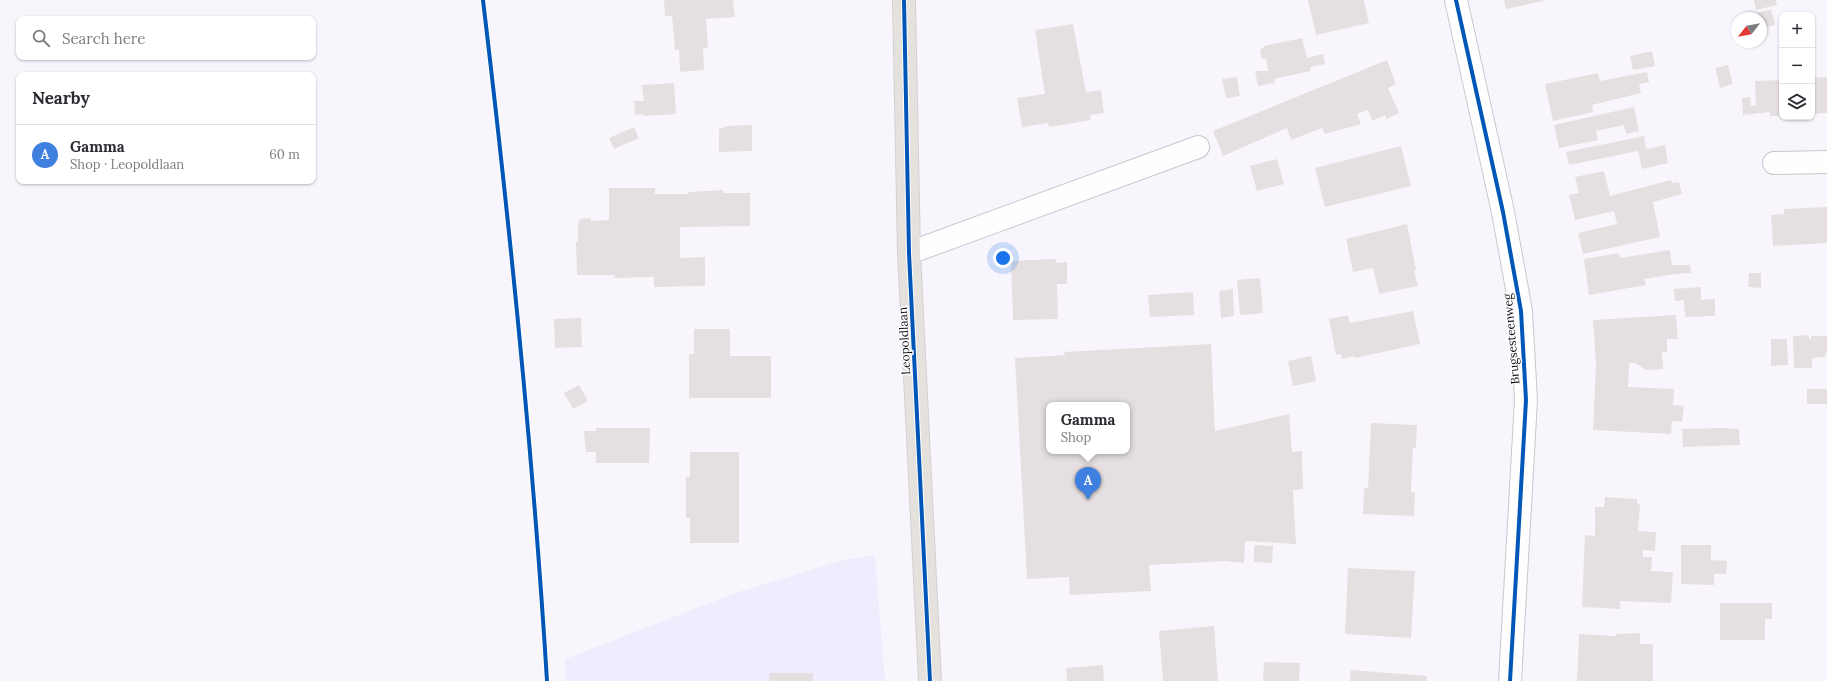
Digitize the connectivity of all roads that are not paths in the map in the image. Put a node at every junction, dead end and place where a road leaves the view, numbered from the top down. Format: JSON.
{"nodes":[{"id":1,"x":904,"y":0,"type":"edge"},
{"id":2,"x":1456,"y":0,"type":"edge"},
{"id":3,"x":1198,"y":147,"type":"dead end"},
{"id":4,"x":1827,"y":162,"type":"edge"},
{"id":5,"x":1774,"y":163,"type":"dead end"},
{"id":6,"x":910,"y":253,"type":"junction"},
{"id":7,"x":930,"y":681,"type":"edge"},
{"id":8,"x":1510,"y":681,"type":"edge"}],
"edges":[{"from":1,"to":6,"type":"main road","name":"Leopoldlaan"},
{"from":2,"to":8,"type":"street","name":"Brugsesteenweg"},
{"from":3,"to":6,"type":"street"},
{"from":4,"to":5,"type":"street"},
{"from":6,"to":7,"type":"main road","name":"Leopoldlaan"}]}
